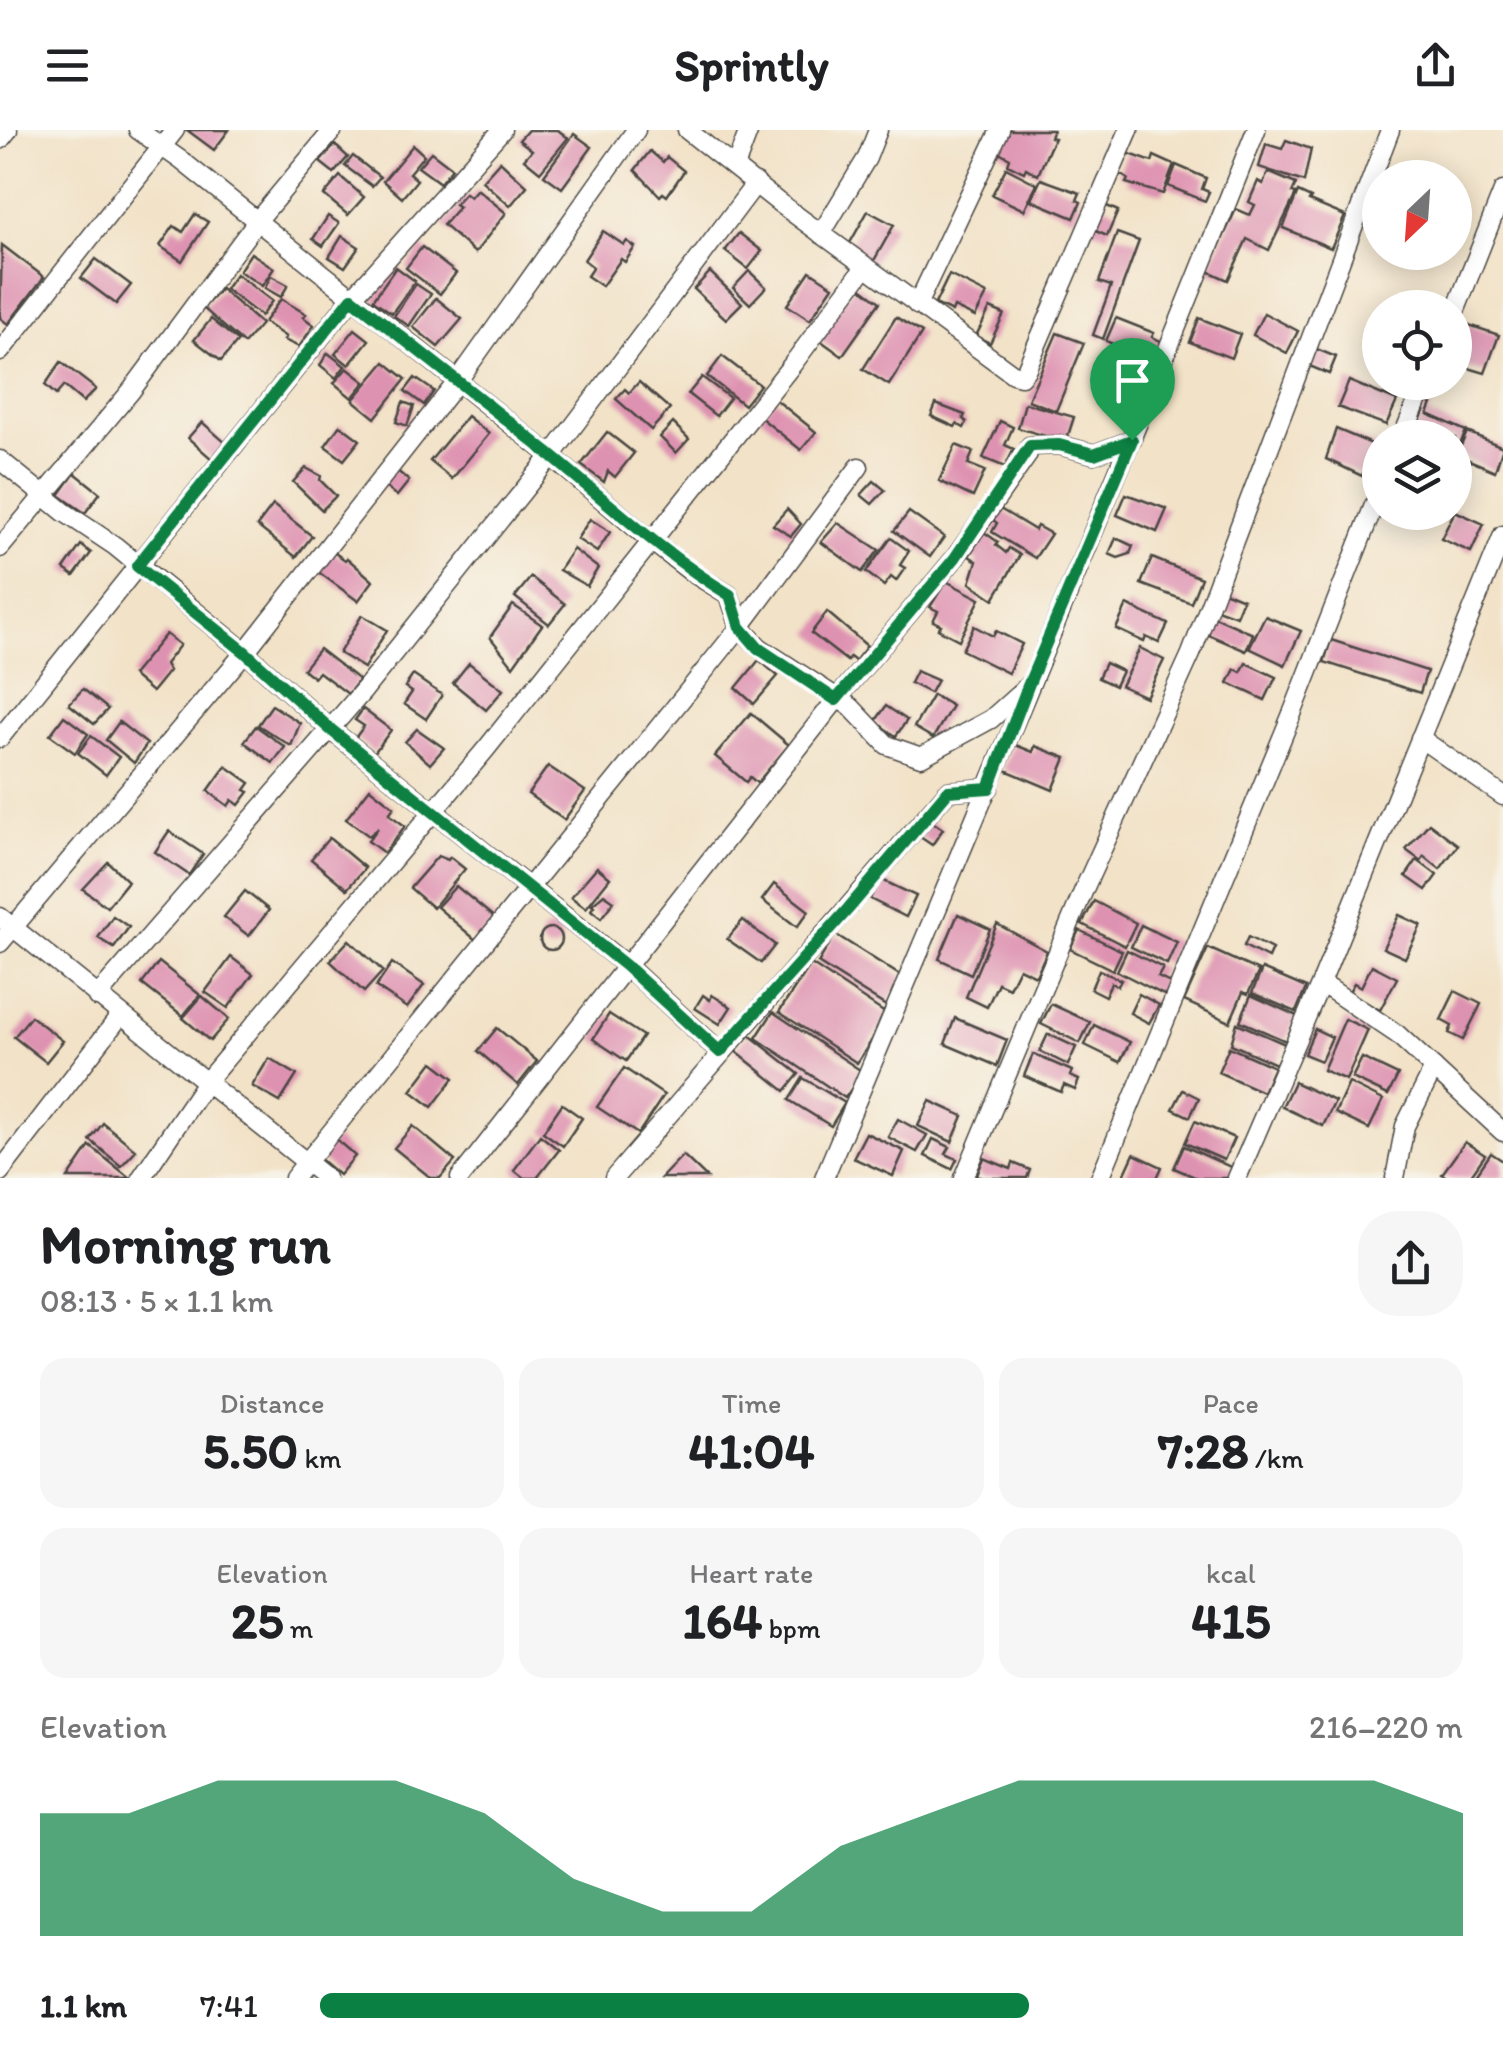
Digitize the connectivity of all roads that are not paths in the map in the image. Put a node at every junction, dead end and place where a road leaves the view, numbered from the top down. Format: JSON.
{"nodes":[{"id":1,"x":8,"y":130,"type":"edge"},
{"id":2,"x":138,"y":130,"type":"edge"},
{"id":3,"x":175,"y":130,"type":"edge"},
{"id":4,"x":333,"y":130,"type":"edge"},
{"id":5,"x":502,"y":130,"type":"edge"},
{"id":6,"x":636,"y":130,"type":"edge"},
{"id":7,"x":687,"y":130,"type":"edge"},
{"id":8,"x":748,"y":130,"type":"edge"},
{"id":9,"x":878,"y":130,"type":"edge"},
{"id":10,"x":1000,"y":130,"type":"edge"},
{"id":11,"x":1129,"y":130,"type":"edge"},
{"id":12,"x":1256,"y":130,"type":"edge"},
{"id":13,"x":1390,"y":130,"type":"edge"},
{"id":14,"x":0,"y":140,"type":"edge"},
{"id":15,"x":161,"y":148,"type":"junction"},
{"id":16,"x":735,"y":167,"type":"junction"},
{"id":17,"x":756,"y":182,"type":"junction"},
{"id":18,"x":1503,"y":191,"type":"edge"},
{"id":19,"x":257,"y":221,"type":"junction"},
{"id":20,"x":821,"y":234,"type":"junction"},
{"id":21,"x":865,"y":267,"type":"junction"},
{"id":22,"x":1464,"y":290,"type":"edge"},
{"id":23,"x":352,"y":298,"type":"junction"},
{"id":24,"x":917,"y":305,"type":"junction"},
{"id":25,"x":0,"y":352,"type":"edge"},
{"id":26,"x":457,"y":382,"type":"junction"},
{"id":27,"x":1132,"y":440,"type":"junction"},
{"id":28,"x":552,"y":456,"type":"junction"},
{"id":29,"x":0,"y":460,"type":"edge"},
{"id":30,"x":859,"y":467,"type":"dead end"},
{"id":31,"x":44,"y":494,"type":"junction"},
{"id":32,"x":1364,"y":530,"type":"edge"},
{"id":33,"x":1503,"y":535,"type":"edge"},
{"id":34,"x":650,"y":540,"type":"junction"},
{"id":35,"x":0,"y":548,"type":"edge"},
{"id":36,"x":137,"y":566,"type":"junction"},
{"id":37,"x":740,"y":627,"type":"junction"},
{"id":38,"x":245,"y":652,"type":"junction"},
{"id":39,"x":1028,"y":686,"type":"junction"},
{"id":40,"x":836,"y":700,"type":"junction"},
{"id":41,"x":330,"y":729,"type":"junction"},
{"id":42,"x":0,"y":738,"type":"edge"},
{"id":43,"x":1420,"y":738,"type":"junction"},
{"id":44,"x":989,"y":788,"type":"junction"},
{"id":45,"x":1503,"y":796,"type":"edge"},
{"id":46,"x":432,"y":812,"type":"junction"},
{"id":47,"x":528,"y":890,"type":"junction"},
{"id":48,"x":6,"y":922,"type":"edge"},
{"id":49,"x":0,"y":943,"type":"edge"},
{"id":50,"x":626,"y":966,"type":"junction"},
{"id":51,"x":1320,"y":982,"type":"junction"},
{"id":52,"x":97,"y":997,"type":"junction"},
{"id":53,"x":120,"y":1016,"type":"junction"},
{"id":54,"x":720,"y":1052,"type":"junction"},
{"id":55,"x":1434,"y":1068,"type":"junction"},
{"id":56,"x":206,"y":1082,"type":"junction"},
{"id":57,"x":1503,"y":1132,"type":"edge"},
{"id":58,"x":307,"y":1162,"type":"junction"},
{"id":59,"x":0,"y":1172,"type":"edge"},
{"id":60,"x":142,"y":1178,"type":"edge"},
{"id":61,"x":294,"y":1178,"type":"edge"},
{"id":62,"x":326,"y":1178,"type":"edge"},
{"id":63,"x":460,"y":1178,"type":"edge"},
{"id":64,"x":614,"y":1178,"type":"edge"},
{"id":65,"x":824,"y":1178,"type":"edge"},
{"id":66,"x":964,"y":1178,"type":"edge"},
{"id":67,"x":1100,"y":1178,"type":"edge"},
{"id":68,"x":1237,"y":1178,"type":"edge"},
{"id":69,"x":1395,"y":1178,"type":"edge"}],
"edges":[{"from":1,"to":14,"type":"street"},
{"from":2,"to":15,"type":"street"},
{"from":3,"to":15,"type":"street"},
{"from":4,"to":19,"type":"street"},
{"from":5,"to":23,"type":"street"},
{"from":6,"to":26,"type":"street"},
{"from":7,"to":16,"type":"street"},
{"from":8,"to":16,"type":"street"},
{"from":9,"to":20,"type":"street"},
{"from":10,"to":24,"type":"street"},
{"from":11,"to":24,"type":"street"},
{"from":12,"to":27,"type":"street"},
{"from":13,"to":66,"type":"street"},
{"from":15,"to":19,"type":"street"},
{"from":15,"to":25,"type":"street"},
{"from":16,"to":17,"type":"street"},
{"from":17,"to":20,"type":"street"},
{"from":17,"to":28,"type":"street"},
{"from":18,"to":22,"type":"street"},
{"from":19,"to":23,"type":"street"},
{"from":19,"to":31,"type":"street"},
{"from":20,"to":21,"type":"street"},
{"from":21,"to":24,"type":"street"},
{"from":21,"to":34,"type":"street"},
{"from":23,"to":26,"type":"street"},
{"from":23,"to":36,"type":"street"},
{"from":26,"to":28,"type":"street"},
{"from":26,"to":38,"type":"street"},
{"from":27,"to":39,"type":"street"},
{"from":27,"to":40,"type":"street"},
{"from":28,"to":34,"type":"street"},
{"from":28,"to":41,"type":"street"},
{"from":29,"to":31,"type":"street"},
{"from":30,"to":37,"type":"street"},
{"from":31,"to":35,"type":"street"},
{"from":31,"to":36,"type":"street"},
{"from":32,"to":67,"type":"street"},
{"from":33,"to":43,"type":"street"},
{"from":34,"to":37,"type":"street"},
{"from":34,"to":46,"type":"street"},
{"from":36,"to":38,"type":"street"},
{"from":36,"to":42,"type":"street"},
{"from":37,"to":40,"type":"street"},
{"from":37,"to":47,"type":"street"},
{"from":38,"to":41,"type":"street"},
{"from":38,"to":48,"type":"street"},
{"from":39,"to":40,"type":"street"},
{"from":39,"to":44,"type":"street"},
{"from":40,"to":50,"type":"street"},
{"from":41,"to":46,"type":"street"},
{"from":41,"to":52,"type":"street"},
{"from":43,"to":45,"type":"street"},
{"from":43,"to":51,"type":"street"},
{"from":44,"to":54,"type":"street"},
{"from":44,"to":65,"type":"street"},
{"from":46,"to":47,"type":"street"},
{"from":46,"to":56,"type":"street"},
{"from":47,"to":50,"type":"street"},
{"from":47,"to":58,"type":"street"},
{"from":48,"to":49,"type":"street"},
{"from":48,"to":52,"type":"street"},
{"from":50,"to":54,"type":"street"},
{"from":50,"to":63,"type":"street"},
{"from":51,"to":55,"type":"street"},
{"from":51,"to":68,"type":"street"},
{"from":52,"to":53,"type":"street"},
{"from":53,"to":56,"type":"street"},
{"from":53,"to":59,"type":"street"},
{"from":54,"to":64,"type":"street"},
{"from":55,"to":57,"type":"street"},
{"from":55,"to":69,"type":"street"},
{"from":56,"to":58,"type":"street"},
{"from":56,"to":60,"type":"street"},
{"from":58,"to":61,"type":"street"},
{"from":58,"to":62,"type":"street"}]}
